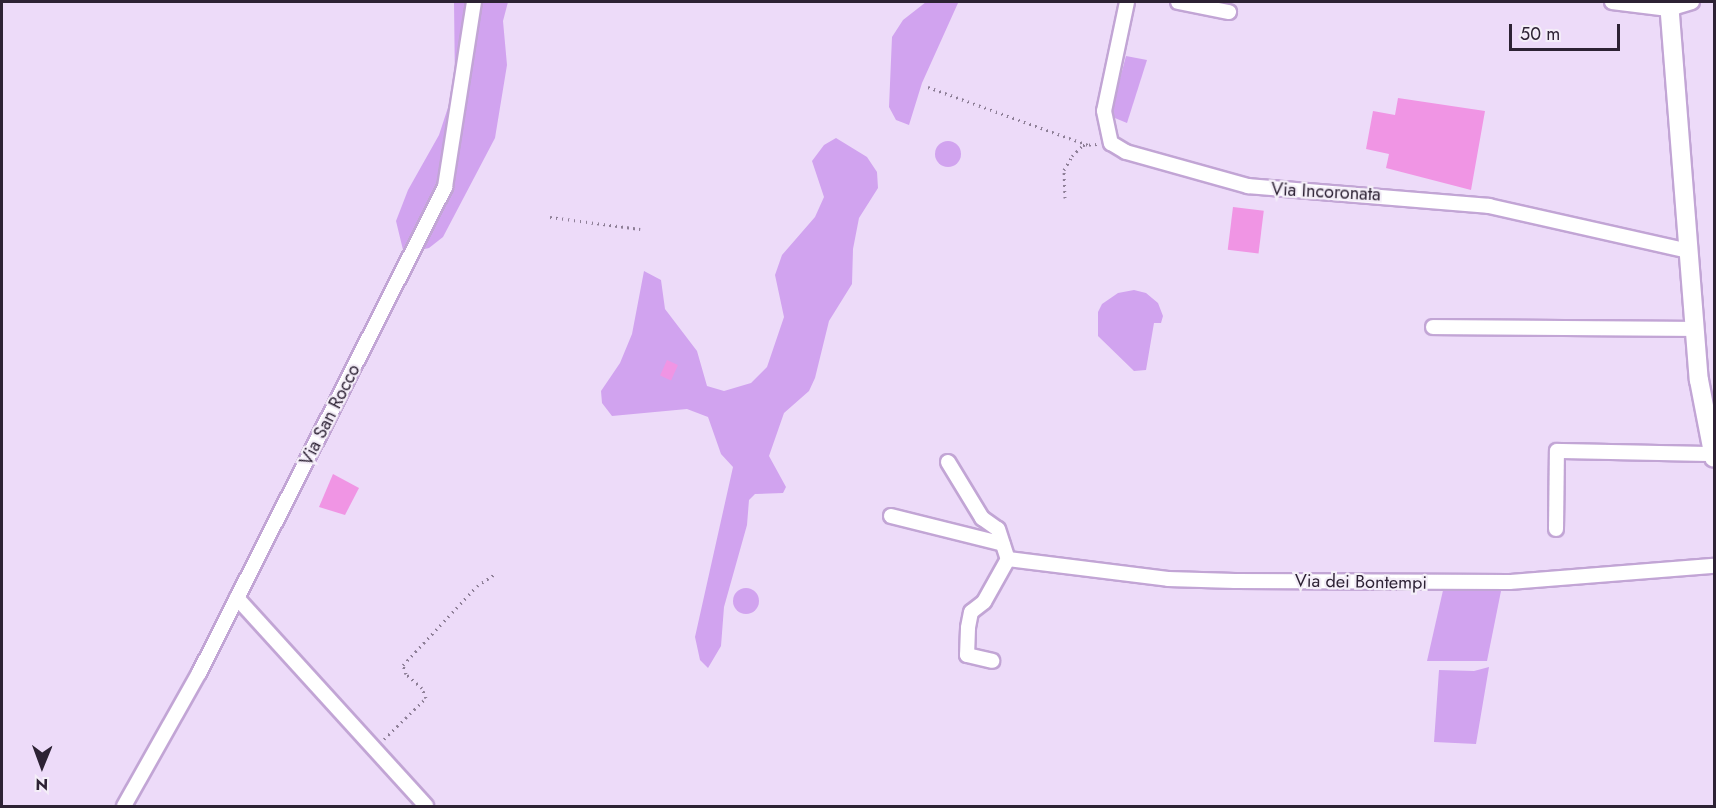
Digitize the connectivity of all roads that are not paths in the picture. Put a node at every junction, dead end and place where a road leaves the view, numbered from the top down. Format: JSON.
{"nodes":[{"id":1,"x":474,"y":2,"type":"edge"},
{"id":2,"x":1127,"y":2,"type":"edge"},
{"id":3,"x":1178,"y":2,"type":"edge"},
{"id":4,"x":1612,"y":2,"type":"edge"},
{"id":5,"x":1692,"y":2,"type":"edge"},
{"id":6,"x":1669,"y":5,"type":"edge"},
{"id":7,"x":1230,"y":12,"type":"dead end"},
{"id":8,"x":1688,"y":252,"type":"junction"},
{"id":9,"x":1433,"y":327,"type":"dead end"},
{"id":10,"x":1695,"y":329,"type":"junction"},
{"id":11,"x":1714,"y":456,"type":"edge"},
{"id":12,"x":948,"y":462,"type":"dead end"},
{"id":13,"x":891,"y":516,"type":"dead end"},
{"id":14,"x":1556,"y":529,"type":"dead end"},
{"id":15,"x":1003,"y":544,"type":"junction"},
{"id":16,"x":1008,"y":559,"type":"junction"},
{"id":17,"x":1714,"y":566,"type":"edge"},
{"id":18,"x":237,"y":598,"type":"junction"},
{"id":19,"x":992,"y":661,"type":"dead end"},
{"id":20,"x":124,"y":807,"type":"edge"},
{"id":21,"x":426,"y":807,"type":"edge"}],
"edges":[{"from":1,"to":18,"type":"street","name":"Via San Rocco"},
{"from":2,"to":8,"type":"street","name":"Via Incoronata"},
{"from":3,"to":7,"type":"street"},
{"from":4,"to":6,"type":"street"},
{"from":5,"to":6,"type":"street"},
{"from":6,"to":8,"type":"main road"},
{"from":8,"to":10,"type":"main road"},
{"from":9,"to":10,"type":"street"},
{"from":10,"to":11,"type":"main road"},
{"from":11,"to":14,"type":"street"},
{"from":12,"to":15,"type":"street"},
{"from":13,"to":15,"type":"street"},
{"from":15,"to":16,"type":"street"},
{"from":16,"to":17,"type":"street","name":"Via dei Bontempi"},
{"from":16,"to":19,"type":"street"},
{"from":18,"to":20,"type":"street","name":"Via San Rocco"},
{"from":18,"to":21,"type":"street"}]}
